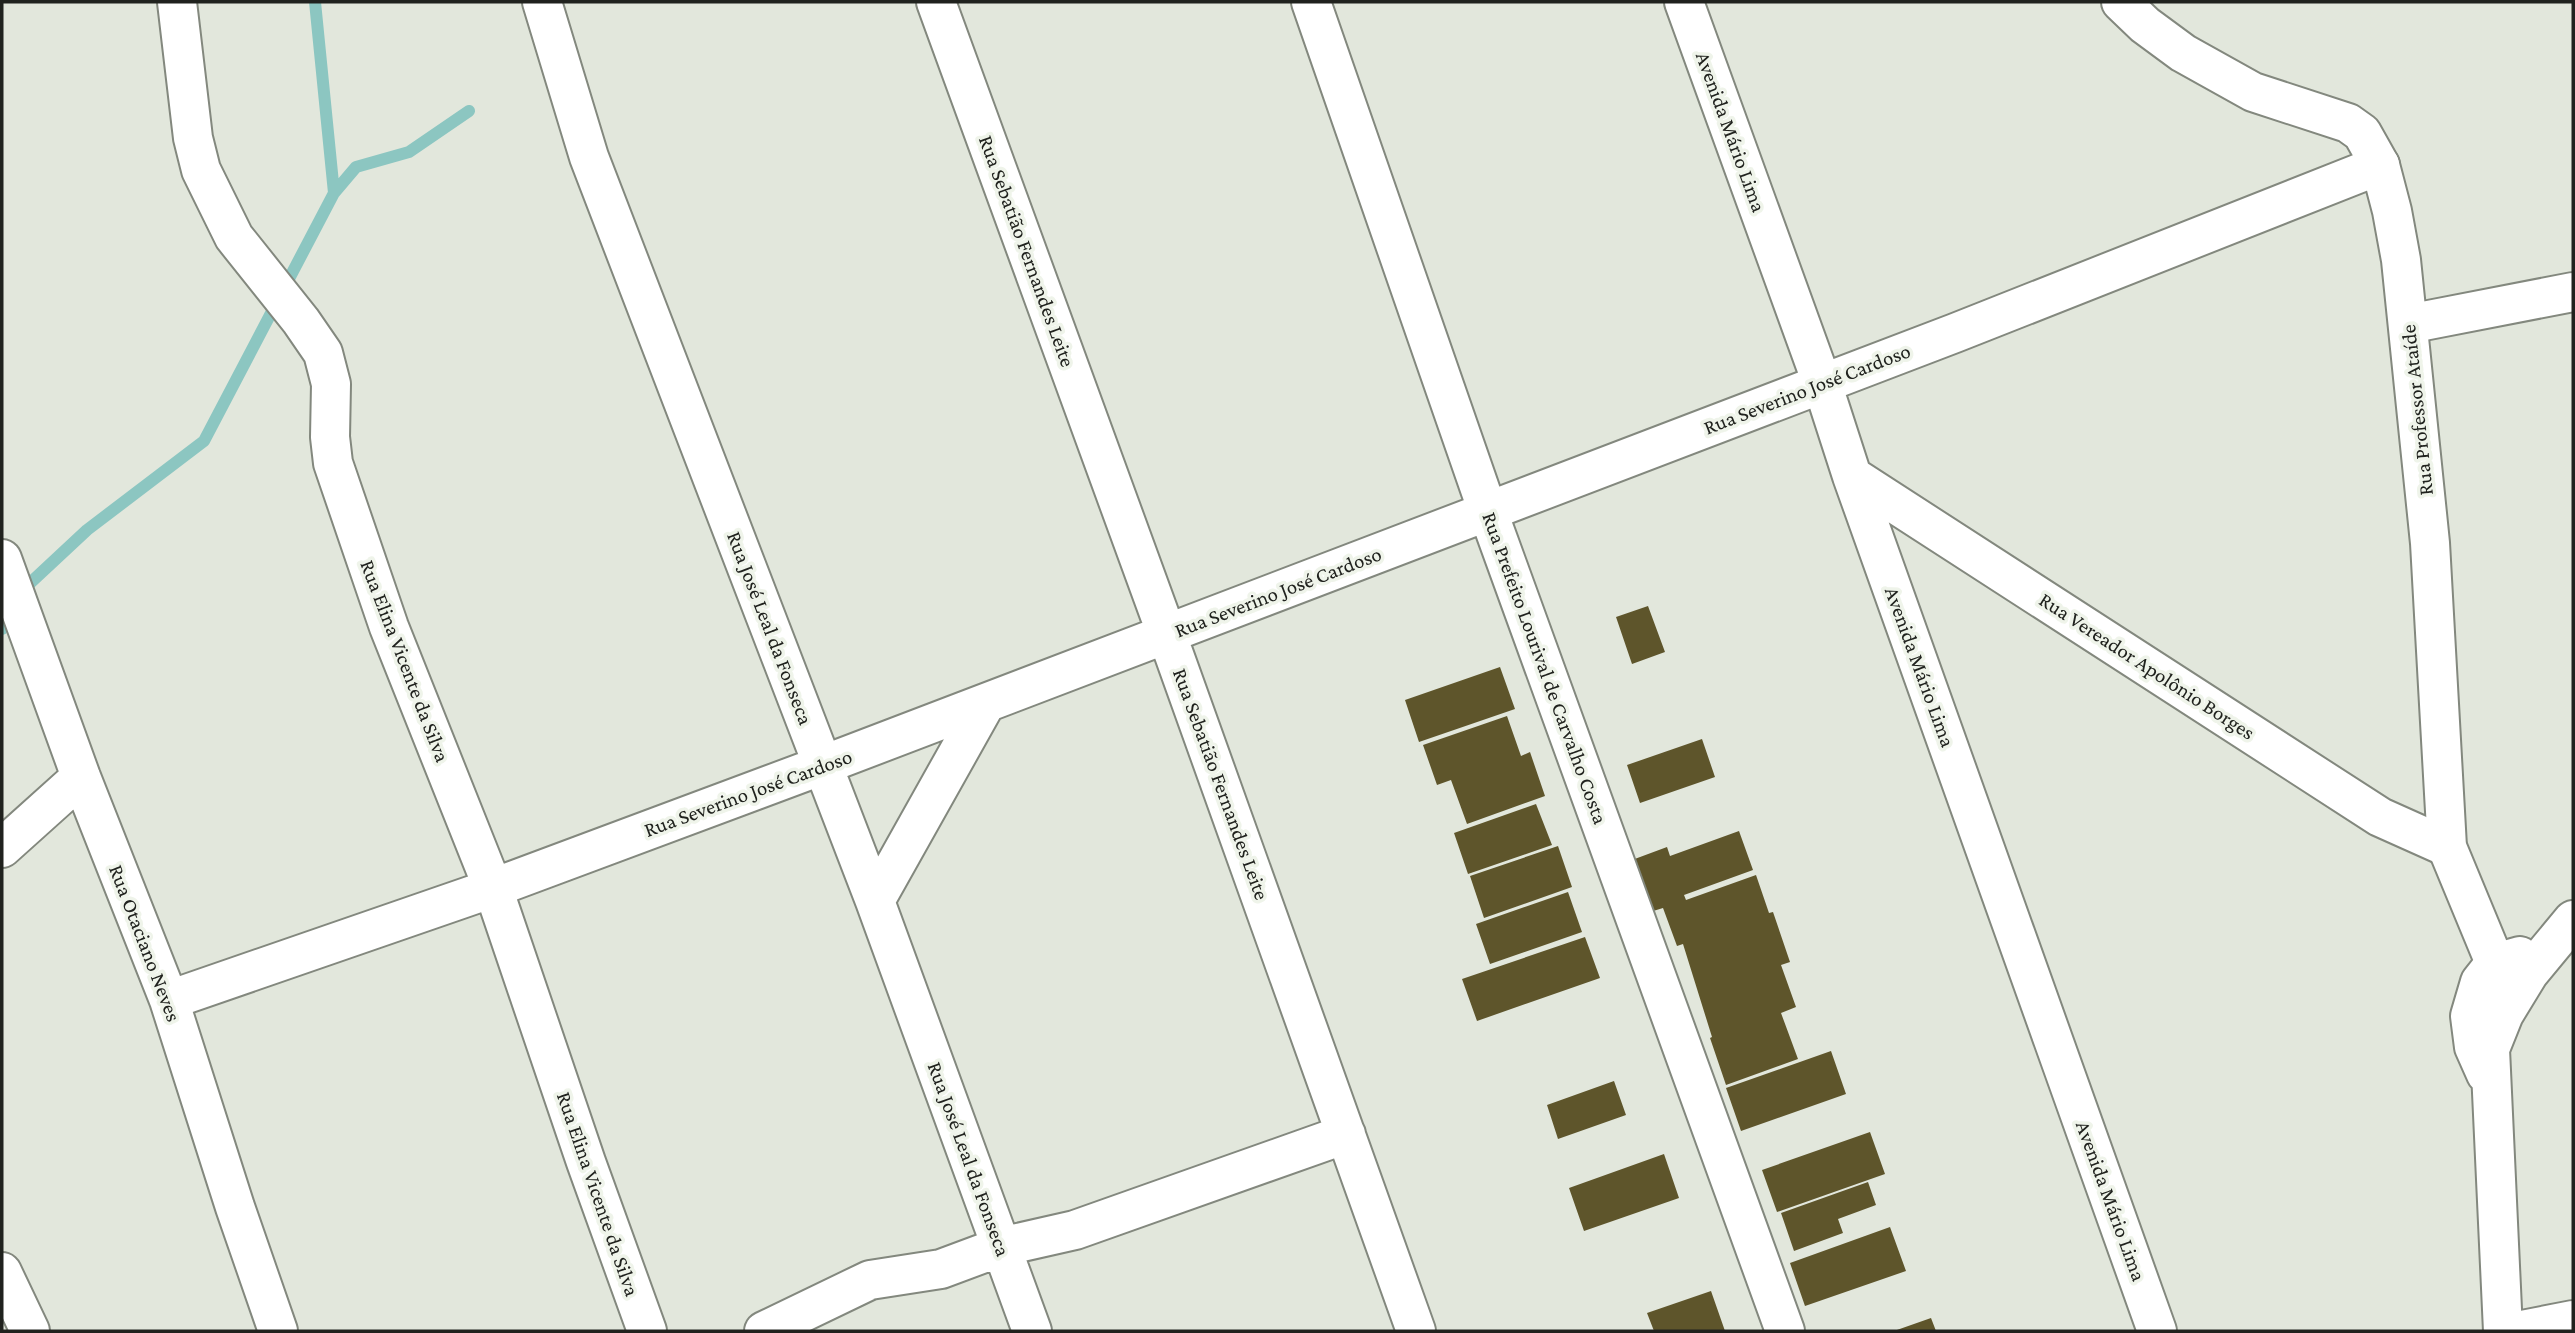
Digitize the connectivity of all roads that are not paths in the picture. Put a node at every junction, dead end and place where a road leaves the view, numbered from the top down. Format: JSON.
{"nodes":[{"id":1,"x":177,"y":2,"type":"edge"},
{"id":2,"x":542,"y":2,"type":"edge"},
{"id":3,"x":936,"y":2,"type":"edge"},
{"id":4,"x":1311,"y":2,"type":"edge"},
{"id":5,"x":1684,"y":2,"type":"edge"},
{"id":6,"x":2121,"y":2,"type":"edge"},
{"id":7,"x":2380,"y":165,"type":"junction"},
{"id":8,"x":2573,"y":292,"type":"edge"},
{"id":9,"x":2408,"y":324,"type":"junction"},
{"id":10,"x":1822,"y":383,"type":"junction"},
{"id":11,"x":1852,"y":476,"type":"junction"},
{"id":12,"x":1488,"y":512,"type":"junction"},
{"id":13,"x":2,"y":559,"type":"edge"},
{"id":14,"x":1167,"y":635,"type":"junction"},
{"id":15,"x":986,"y":703,"type":"junction"},
{"id":16,"x":824,"y":765,"type":"junction"},
{"id":17,"x":81,"y":777,"type":"junction"},
{"id":18,"x":2447,"y":847,"type":"junction"},
{"id":19,"x":2,"y":848,"type":"edge"},
{"id":20,"x":493,"y":888,"type":"junction"},
{"id":21,"x":876,"y":901,"type":"junction"},
{"id":22,"x":2573,"y":920,"type":"edge"},
{"id":23,"x":2542,"y":958,"type":"junction"},
{"id":24,"x":2495,"y":963,"type":"junction"},
{"id":25,"x":169,"y":1000,"type":"junction"},
{"id":26,"x":2490,"y":1082,"type":"junction"},
{"id":27,"x":1346,"y":1134,"type":"junction"},
{"id":28,"x":1000,"y":1247,"type":"junction"},
{"id":29,"x":2,"y":1272,"type":"edge"},
{"id":30,"x":2573,"y":1320,"type":"edge"},
{"id":31,"x":30,"y":1331,"type":"edge"},
{"id":32,"x":278,"y":1331,"type":"edge"},
{"id":33,"x":647,"y":1331,"type":"edge"},
{"id":34,"x":764,"y":1331,"type":"edge"},
{"id":35,"x":1032,"y":1331,"type":"edge"},
{"id":36,"x":1416,"y":1331,"type":"edge"},
{"id":37,"x":1785,"y":1331,"type":"edge"},
{"id":38,"x":2157,"y":1331,"type":"edge"},
{"id":39,"x":2503,"y":1331,"type":"edge"},
{"id":40,"x":2517,"y":1331,"type":"edge"}],
"edges":[{"from":1,"to":20,"type":"street","name":"Rua Elina Vicente da Silva"},
{"from":2,"to":16,"type":"street","name":"Rua José Leal da Fonseca"},
{"from":3,"to":14,"type":"street","name":"Rua Sebatião Fernandes Leite"},
{"from":4,"to":12,"type":"street","name":"Rua Prefeito Lourival de Carvalho Costa"},
{"from":5,"to":10,"type":"street","name":"Avenida Mário Lima"},
{"from":6,"to":7,"type":"street","name":"Rua Professor Ataíde"},
{"from":7,"to":9,"type":"street","name":"Rua Professor Ataíde"},
{"from":7,"to":10,"type":"street","name":"Rua Severino José Cardoso"},
{"from":8,"to":9,"type":"street"},
{"from":9,"to":18,"type":"street","name":"Rua Professor Ataíde"},
{"from":10,"to":11,"type":"street","name":"Avenida Mário Lima"},
{"from":10,"to":12,"type":"street","name":"Rua Severino José Cardoso"},
{"from":11,"to":18,"type":"street","name":"Rua Vereador Apolônio Borges"},
{"from":11,"to":38,"type":"street","name":"Avenida Mário Lima"},
{"from":12,"to":14,"type":"street","name":"Rua Severino José Cardoso"},
{"from":12,"to":37,"type":"street","name":"Rua Prefeito Lourival de Carvalho Costa"},
{"from":13,"to":17,"type":"street","name":"Rua Otaciano Neves"},
{"from":14,"to":15,"type":"street","name":"Rua Severino José Cardoso"},
{"from":14,"to":27,"type":"street","name":"Rua Sebatião Fernandes Leite"},
{"from":15,"to":16,"type":"street","name":"Rua Severino José Cardoso"},
{"from":15,"to":21,"type":"street"},
{"from":16,"to":20,"type":"street","name":"Rua Severino José Cardoso"},
{"from":16,"to":21,"type":"street","name":"Rua José Leal da Fonseca"},
{"from":17,"to":19,"type":"street"},
{"from":17,"to":25,"type":"street","name":"Rua Otaciano Neves"},
{"from":18,"to":24,"type":"street","name":"Rua Professor Ataíde"},
{"from":20,"to":25,"type":"street","name":"Rua Severino José Cardoso"},
{"from":20,"to":33,"type":"street","name":"Rua Elina Vicente da Silva"},
{"from":21,"to":28,"type":"street","name":"Rua José Leal da Fonseca"},
{"from":22,"to":23,"type":"street"},
{"from":23,"to":24,"type":"street"},
{"from":23,"to":26,"type":"street"},
{"from":24,"to":26,"type":"street"},
{"from":25,"to":32,"type":"street","name":"Rua Otaciano Neves"},
{"from":26,"to":39,"type":"street"},
{"from":27,"to":28,"type":"street"},
{"from":27,"to":36,"type":"street","name":"Rua Sebatião Fernandes Leite"},
{"from":28,"to":34,"type":"street"},
{"from":28,"to":35,"type":"street","name":"Rua José Leal da Fonseca"},
{"from":29,"to":31,"type":"street"},
{"from":30,"to":40,"type":"street"}]}
